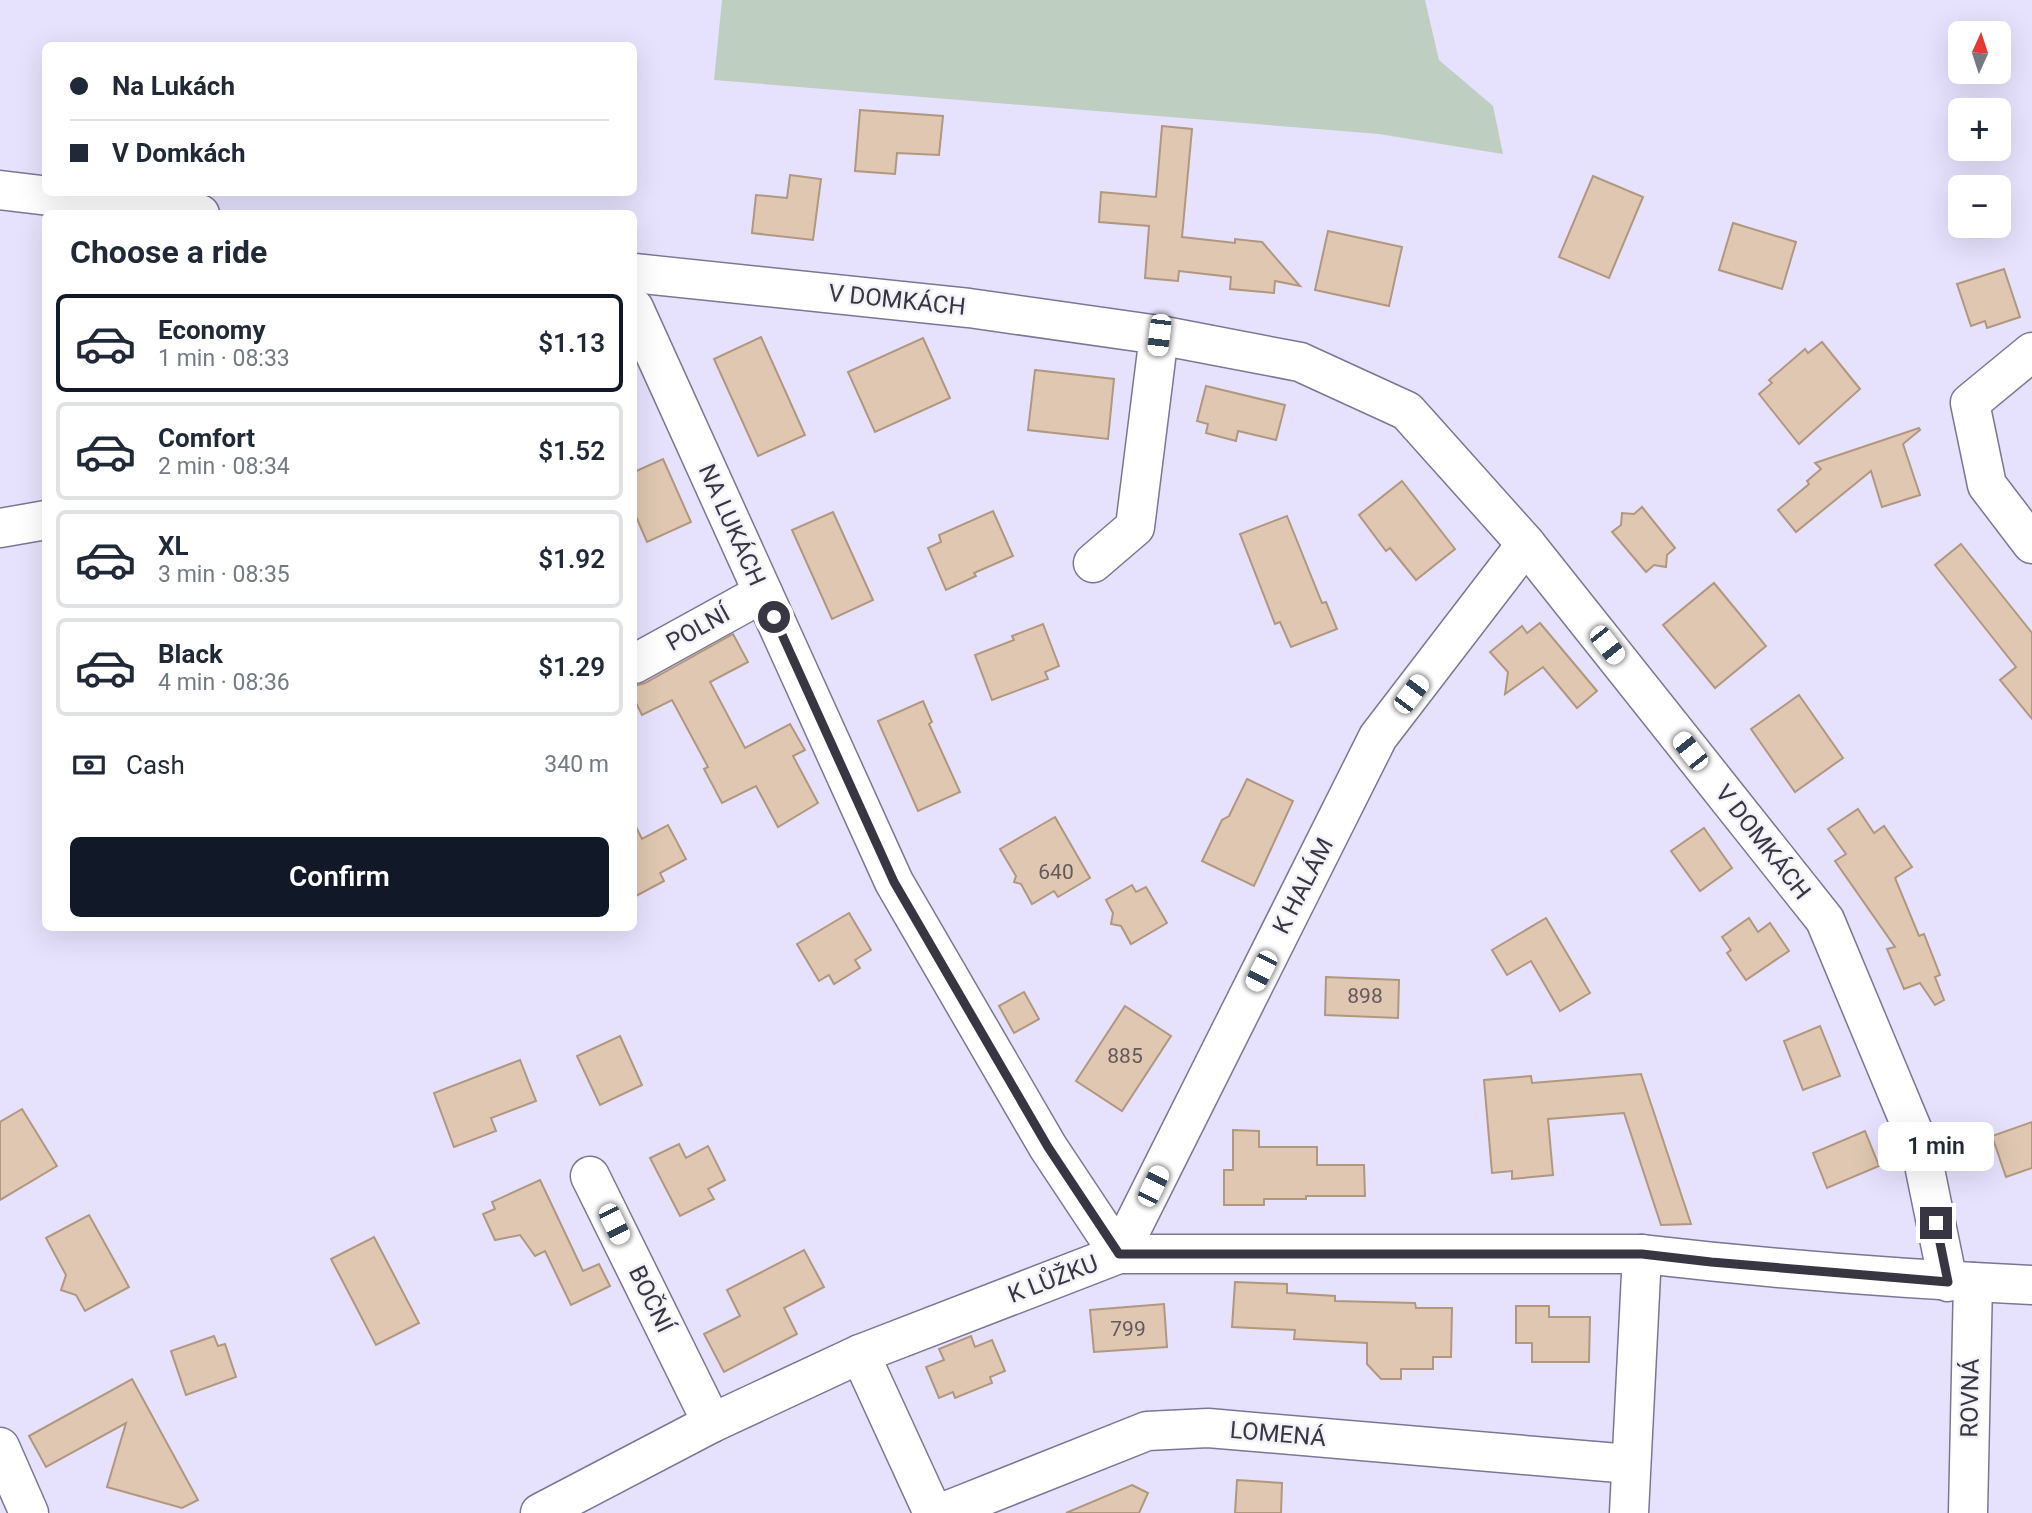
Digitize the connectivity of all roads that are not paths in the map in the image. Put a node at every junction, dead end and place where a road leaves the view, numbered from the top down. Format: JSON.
{"nodes":[{"id":1,"x":0,"y":190,"type":"edge"},
{"id":2,"x":42,"y":195,"type":"edge"},
{"id":3,"x":52,"y":196,"type":"edge"},
{"id":4,"x":175,"y":210,"type":"edge"},
{"id":5,"x":637,"y":272,"type":"edge"},
{"id":6,"x":637,"y":315,"type":"edge"},
{"id":7,"x":1159,"y":335,"type":"junction"},
{"id":8,"x":2032,"y":352,"type":"edge"},
{"id":9,"x":42,"y":521,"type":"edge"},
{"id":10,"x":0,"y":528,"type":"edge"},
{"id":11,"x":1526,"y":544,"type":"junction"},
{"id":12,"x":2032,"y":544,"type":"edge"},
{"id":13,"x":1093,"y":563,"type":"dead end"},
{"id":14,"x":763,"y":593,"type":"junction"},
{"id":15,"x":637,"y":662,"type":"edge"},
{"id":16,"x":590,"y":1176,"type":"dead end"},
{"id":17,"x":1119,"y":1254,"type":"junction"},
{"id":18,"x":1642,"y":1254,"type":"junction"},
{"id":19,"x":1960,"y":1282,"type":"junction"},
{"id":20,"x":2032,"y":1285,"type":"edge"},
{"id":21,"x":860,"y":1354,"type":"junction"},
{"id":22,"x":712,"y":1423,"type":"junction"},
{"id":23,"x":0,"y":1447,"type":"edge"},
{"id":24,"x":1630,"y":1464,"type":"junction"},
{"id":25,"x":29,"y":1513,"type":"edge"},
{"id":26,"x":540,"y":1513,"type":"edge"},
{"id":27,"x":933,"y":1513,"type":"edge"},
{"id":28,"x":941,"y":1513,"type":"edge"},
{"id":29,"x":1629,"y":1513,"type":"edge"},
{"id":30,"x":1968,"y":1513,"type":"edge"}],
"edges":[{"from":1,"to":2,"type":"street"},
{"from":3,"to":4,"type":"street"},
{"from":5,"to":7,"type":"street","name":"V DOMKÁCH"},
{"from":6,"to":14,"type":"street","name":"NA LUKÁCH"},
{"from":7,"to":11,"type":"street","name":"V DOMKÁCH"},
{"from":7,"to":13,"type":"street"},
{"from":8,"to":12,"type":"street"},
{"from":9,"to":10,"type":"street"},
{"from":11,"to":17,"type":"street","name":"K HALÁM"},
{"from":11,"to":19,"type":"street","name":"V DOMKÁCH"},
{"from":14,"to":15,"type":"street","name":"POLNÍ"},
{"from":14,"to":17,"type":"street","name":"NA LUKÁCH"},
{"from":16,"to":22,"type":"street","name":"BOČNÍ"},
{"from":17,"to":18,"type":"street","name":"K LŮŽKU"},
{"from":17,"to":21,"type":"street","name":"K LŮŽKU"},
{"from":18,"to":19,"type":"street","name":"K LŮŽKU"},
{"from":18,"to":24,"type":"street"},
{"from":19,"to":20,"type":"street","name":"K LŮŽKU"},
{"from":19,"to":30,"type":"street","name":"ROVNÁ"},
{"from":21,"to":22,"type":"street","name":"K LŮŽKU"},
{"from":21,"to":27,"type":"street"},
{"from":22,"to":26,"type":"street","name":"K LŮŽKU"},
{"from":23,"to":25,"type":"street"},
{"from":24,"to":28,"type":"street","name":"LOMENÁ"},
{"from":24,"to":29,"type":"street"}]}
